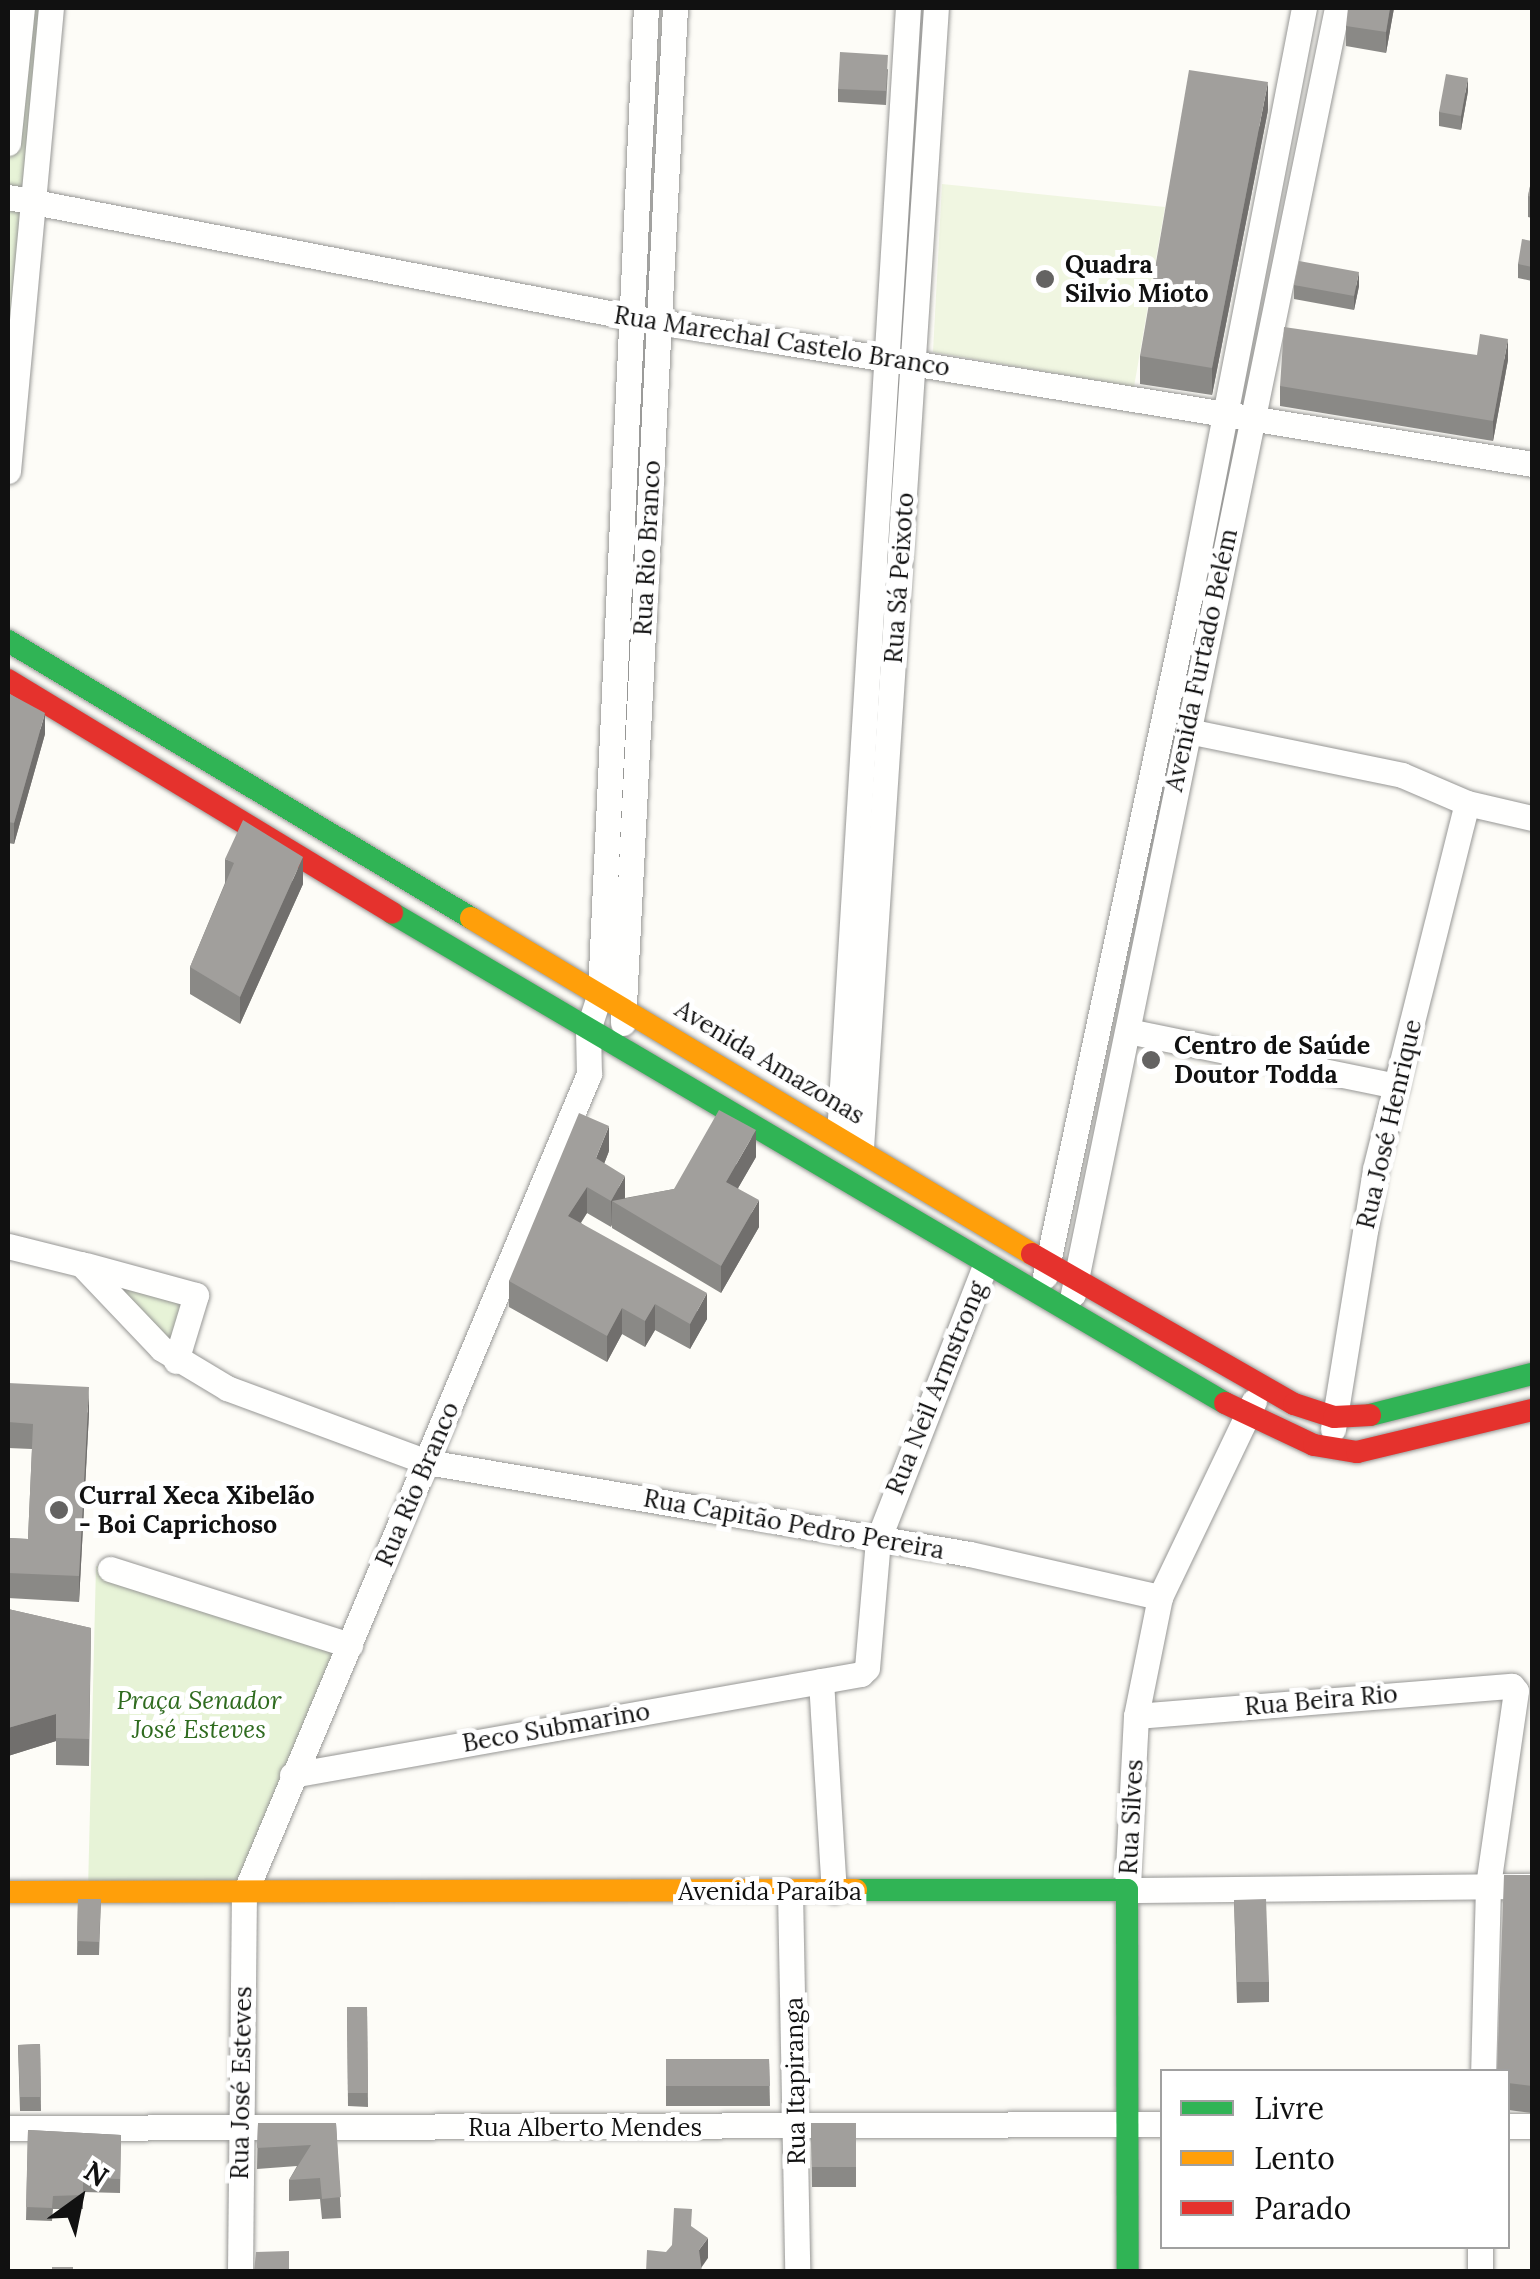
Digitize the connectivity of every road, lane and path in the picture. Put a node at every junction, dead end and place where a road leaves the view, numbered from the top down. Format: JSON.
{"nodes":[{"id":1,"x":22,"y":8,"type":"edge"},
{"id":2,"x":51,"y":8,"type":"edge"},
{"id":3,"x":646,"y":8,"type":"edge"},
{"id":4,"x":675,"y":8,"type":"edge"},
{"id":5,"x":908,"y":8,"type":"edge"},
{"id":6,"x":936,"y":8,"type":"edge"},
{"id":7,"x":1304,"y":8,"type":"edge"},
{"id":8,"x":1337,"y":8,"type":"edge"},
{"id":9,"x":8,"y":142,"type":"edge"},
{"id":10,"x":8,"y":196,"type":"edge"},
{"id":11,"x":35,"y":200,"type":"junction"},
{"id":12,"x":646,"y":319,"type":"junction"},
{"id":13,"x":902,"y":360,"type":"junction"},
{"id":14,"x":1220,"y":417,"type":"junction"},
{"id":15,"x":1250,"y":421,"type":"junction"},
{"id":16,"x":1532,"y":464,"type":"edge"},
{"id":17,"x":8,"y":471,"type":"edge"},
{"id":18,"x":8,"y":641,"type":"edge"},
{"id":19,"x":8,"y":680,"type":"edge"},
{"id":20,"x":1188,"y":731,"type":"junction"},
{"id":21,"x":1164,"y":774,"type":"junction"},
{"id":22,"x":1468,"y":803,"type":"junction"},
{"id":23,"x":1532,"y":818,"type":"edge"},
{"id":24,"x":600,"y":993,"type":"junction"},
{"id":25,"x":626,"y":1008,"type":"junction"},
{"id":26,"x":588,"y":1030,"type":"junction"},
{"id":27,"x":1128,"y":1031,"type":"junction"},
{"id":28,"x":619,"y":1048,"type":"junction"},
{"id":29,"x":589,"y":1074,"type":"junction"},
{"id":30,"x":1396,"y":1086,"type":"junction"},
{"id":31,"x":850,"y":1141,"type":"junction"},
{"id":32,"x":8,"y":1246,"type":"edge"},
{"id":33,"x":81,"y":1264,"type":"junction"},
{"id":34,"x":1048,"y":1264,"type":"junction"},
{"id":35,"x":985,"y":1266,"type":"junction"},
{"id":36,"x":1077,"y":1282,"type":"junction"},
{"id":37,"x":1040,"y":1297,"type":"junction"},
{"id":38,"x":1067,"y":1313,"type":"junction"},
{"id":39,"x":176,"y":1361,"type":"junction"},
{"id":40,"x":1532,"y":1374,"type":"edge"},
{"id":41,"x":1260,"y":1388,"type":"junction"},
{"id":42,"x":1532,"y":1410,"type":"edge"},
{"id":43,"x":1247,"y":1416,"type":"junction"},
{"id":44,"x":1334,"y":1417,"type":"junction"},
{"id":45,"x":1331,"y":1449,"type":"junction"},
{"id":46,"x":427,"y":1462,"type":"junction"},
{"id":47,"x":878,"y":1540,"type":"junction"},
{"id":48,"x":110,"y":1569,"type":"dead end"},
{"id":49,"x":1160,"y":1596,"type":"junction"},
{"id":50,"x":350,"y":1645,"type":"junction"},
{"id":51,"x":820,"y":1681,"type":"junction"},
{"id":52,"x":1136,"y":1716,"type":"junction"},
{"id":53,"x":292,"y":1775,"type":"junction"},
{"id":54,"x":1488,"y":1886,"type":"junction"},
{"id":55,"x":1532,"y":1886,"type":"edge"},
{"id":56,"x":1127,"y":1890,"type":"junction"},
{"id":57,"x":790,"y":1891,"type":"junction"},
{"id":58,"x":834,"y":1891,"type":"junction"},
{"id":59,"x":8,"y":1892,"type":"edge"},
{"id":60,"x":244,"y":1895,"type":"junction"},
{"id":61,"x":1483,"y":2069,"type":"edge"},
{"id":62,"x":1127,"y":2124,"type":"junction"},
{"id":63,"x":1160,"y":2124,"type":"edge"},
{"id":64,"x":239,"y":2126,"type":"junction"},
{"id":65,"x":796,"y":2127,"type":"junction"},
{"id":66,"x":8,"y":2128,"type":"edge"},
{"id":67,"x":240,"y":2272,"type":"edge"},
{"id":68,"x":797,"y":2272,"type":"edge"},
{"id":69,"x":1128,"y":2272,"type":"edge"}],
"edges":[{"from":1,"to":9,"type":"street"},
{"from":2,"to":11,"type":"street"},
{"from":3,"to":12,"type":"street","name":"Rua Rio Branco"},
{"from":4,"to":12,"type":"street","name":"Rua Rio Branco"},
{"from":5,"to":13,"type":"street","name":"Rua Sá Peixoto"},
{"from":6,"to":13,"type":"street","name":"Rua Sá Peixoto"},
{"from":7,"to":14,"type":"street","name":"Avenida Furtado Belém"},
{"from":8,"to":15,"type":"street","name":"Avenida Furtado Belém"},
{"from":10,"to":11,"type":"street","name":"Rua Marechal Castelo Branco"},
{"from":11,"to":12,"type":"street","name":"Rua Marechal Castelo Branco"},
{"from":11,"to":17,"type":"street"},
{"from":12,"to":13,"type":"street","name":"Rua Marechal Castelo Branco"},
{"from":12,"to":24,"type":"street","name":"Rua Rio Branco"},
{"from":12,"to":25,"type":"street","name":"Rua Rio Branco"},
{"from":13,"to":14,"type":"street","name":"Rua Marechal Castelo Branco"},
{"from":13,"to":31,"type":"street","name":"Rua Sá Peixoto"},
{"from":14,"to":15,"type":"street","name":"Rua Marechal Castelo Branco"},
{"from":14,"to":21,"type":"street","name":"Avenida Furtado Belém"},
{"from":15,"to":16,"type":"street","name":"Rua Marechal Castelo Branco"},
{"from":15,"to":20,"type":"street","name":"Avenida Furtado Belém"},
{"from":18,"to":24,"type":"street","name":"Avenida Amazonas"},
{"from":19,"to":26,"type":"street"},
{"from":20,"to":21,"type":"street","name":"Avenida Furtado Belém"},
{"from":20,"to":22,"type":"street"},
{"from":21,"to":27,"type":"street","name":"Avenida Furtado Belém"},
{"from":21,"to":34,"type":"street","name":"Avenida Furtado Belém"},
{"from":22,"to":23,"type":"street"},
{"from":22,"to":30,"type":"street","name":"Rua José Henrique"},
{"from":24,"to":25,"type":"street","name":"Avenida Amazonas"},
{"from":24,"to":26,"type":"street","name":"Rua Rio Branco"},
{"from":25,"to":28,"type":"street","name":"Rua Rio Branco"},
{"from":25,"to":31,"type":"street","name":"Avenida Amazonas"},
{"from":26,"to":28,"type":"street"},
{"from":26,"to":29,"type":"street","name":"Rua Rio Branco"},
{"from":27,"to":30,"type":"street"},
{"from":27,"to":36,"type":"street","name":"Avenida Furtado Belém"},
{"from":28,"to":29,"type":"street","name":"Rua Rio Branco"},
{"from":28,"to":35,"type":"street"},
{"from":29,"to":46,"type":"street","name":"Rua Rio Branco"},
{"from":30,"to":44,"type":"street","name":"Rua José Henrique"},
{"from":31,"to":34,"type":"street","name":"Avenida Amazonas"},
{"from":32,"to":33,"type":"street"},
{"from":33,"to":39,"type":"street","name":"Rua Capitão Pedro Pereira"},
{"from":33,"to":39,"type":"street"},
{"from":34,"to":36,"type":"street","name":"Avenida Amazonas"},
{"from":34,"to":37,"type":"street","name":"Avenida Furtado Belém"},
{"from":35,"to":37,"type":"street"},
{"from":35,"to":47,"type":"street","name":"Rua Neil Armstrong"},
{"from":36,"to":38,"type":"street","name":"Avenida Furtado Belém"},
{"from":36,"to":41,"type":"street","name":"Avenida Amazonas"},
{"from":37,"to":38,"type":"street"},
{"from":38,"to":43,"type":"street"},
{"from":39,"to":46,"type":"street","name":"Rua Capitão Pedro Pereira"},
{"from":40,"to":44,"type":"street","name":"Avenida Amazonas"},
{"from":41,"to":43,"type":"street","name":"Rua Silves"},
{"from":41,"to":44,"type":"street","name":"Avenida Amazonas"},
{"from":42,"to":45,"type":"street"},
{"from":43,"to":45,"type":"street"},
{"from":43,"to":49,"type":"street","name":"Rua Silves"},
{"from":44,"to":45,"type":"street","name":"Rua José Henrique"},
{"from":46,"to":47,"type":"street","name":"Rua Capitão Pedro Pereira"},
{"from":46,"to":50,"type":"street","name":"Rua Rio Branco"},
{"from":47,"to":49,"type":"street","name":"Rua Capitão Pedro Pereira"},
{"from":47,"to":51,"type":"street","name":"Rua Neil Armstrong"},
{"from":48,"to":50,"type":"street"},
{"from":49,"to":52,"type":"street","name":"Rua Silves"},
{"from":50,"to":53,"type":"street","name":"Rua Rio Branco"},
{"from":51,"to":53,"type":"street","name":"Beco Submarino"},
{"from":51,"to":58,"type":"street"},
{"from":52,"to":54,"type":"street","name":"Rua Beira Rio"},
{"from":52,"to":56,"type":"street","name":"Rua Silves"},
{"from":53,"to":60,"type":"street","name":"Rua Rio Branco"},
{"from":54,"to":55,"type":"street","name":"Avenida Paraíba"},
{"from":54,"to":56,"type":"street","name":"Avenida Paraíba"},
{"from":54,"to":61,"type":"street"},
{"from":56,"to":58,"type":"street","name":"Avenida Paraíba"},
{"from":56,"to":62,"type":"street","name":"Rua Silves"},
{"from":57,"to":58,"type":"street","name":"Avenida Paraíba"},
{"from":57,"to":60,"type":"street","name":"Avenida Paraíba"},
{"from":57,"to":65,"type":"street","name":"Rua Itapiranga"},
{"from":59,"to":60,"type":"street","name":"Avenida Paraíba"},
{"from":60,"to":64,"type":"street","name":"Rua José Esteves"},
{"from":62,"to":63,"type":"street","name":"Rua Alberto Mendes"},
{"from":62,"to":65,"type":"street","name":"Rua Alberto Mendes"},
{"from":62,"to":69,"type":"street","name":"Rua Silves"},
{"from":64,"to":65,"type":"street","name":"Rua Alberto Mendes"},
{"from":64,"to":66,"type":"street","name":"Rua Alberto Mendes"},
{"from":64,"to":67,"type":"street","name":"Rua José Esteves"},
{"from":65,"to":68,"type":"street","name":"Rua Itapiranga"}]}
